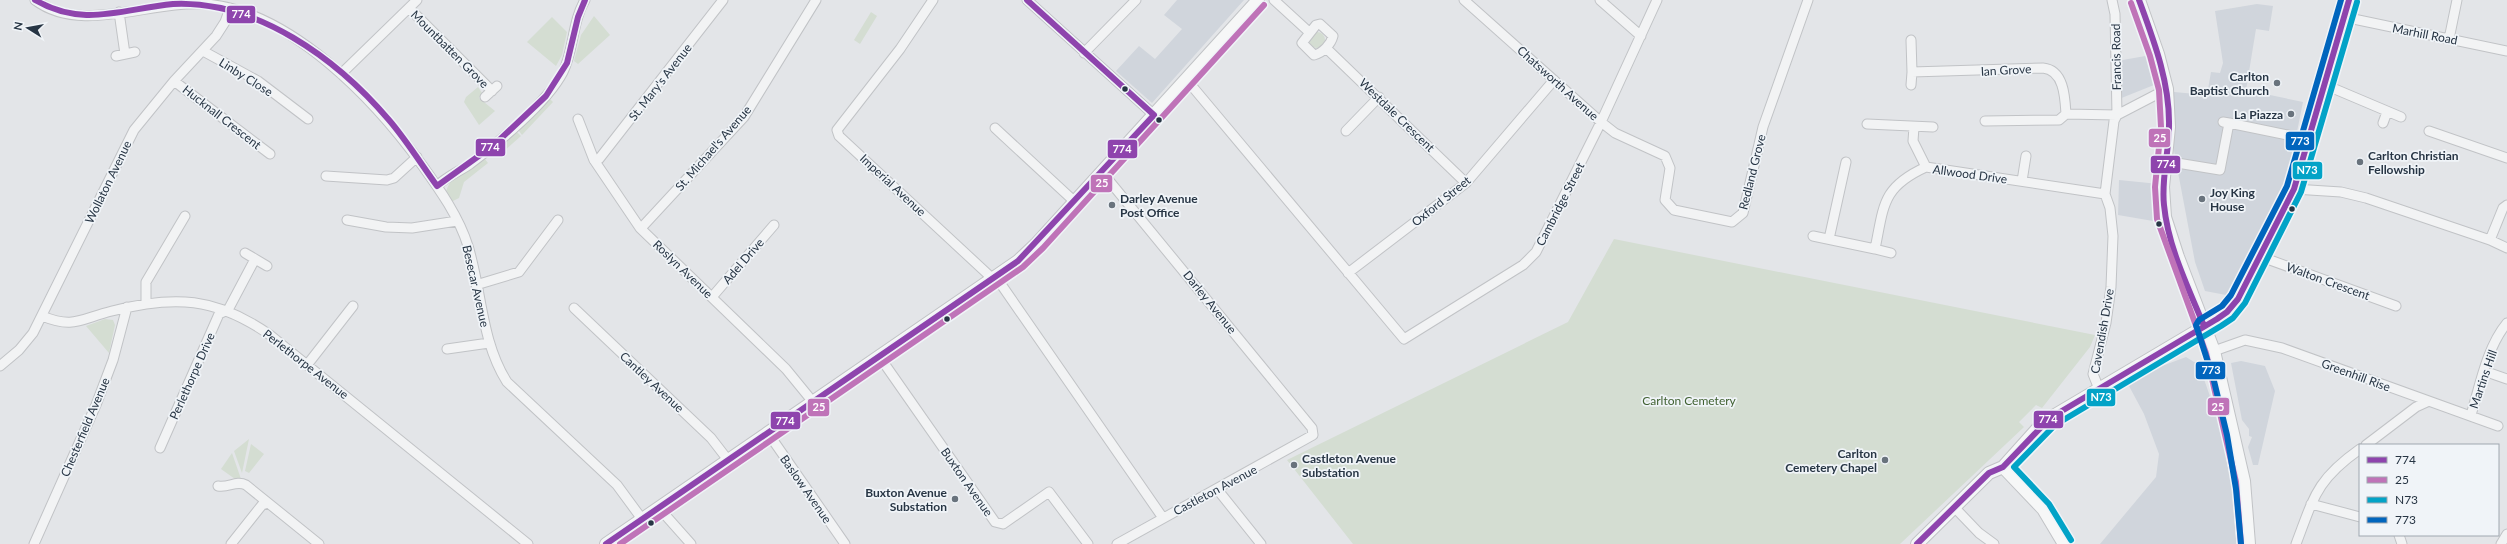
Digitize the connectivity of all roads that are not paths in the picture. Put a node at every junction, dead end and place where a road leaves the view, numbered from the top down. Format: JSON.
{"nodes":[{"id":1,"x":35,"y":0,"type":"edge"},
{"id":2,"x":417,"y":0,"type":"edge"},
{"id":3,"x":585,"y":0,"type":"edge"},
{"id":4,"x":723,"y":0,"type":"edge"},
{"id":5,"x":816,"y":0,"type":"edge"},
{"id":6,"x":933,"y":0,"type":"edge"},
{"id":7,"x":1027,"y":0,"type":"edge"},
{"id":8,"x":1136,"y":0,"type":"edge"},
{"id":9,"x":1258,"y":0,"type":"edge"},
{"id":10,"x":1274,"y":0,"type":"edge"},
{"id":11,"x":1464,"y":0,"type":"edge"},
{"id":12,"x":1600,"y":0,"type":"edge"},
{"id":13,"x":1657,"y":0,"type":"edge"},
{"id":14,"x":1808,"y":0,"type":"edge"},
{"id":15,"x":2112,"y":0,"type":"edge"},
{"id":16,"x":2139,"y":0,"type":"edge"},
{"id":17,"x":2349,"y":0,"type":"edge"},
{"id":18,"x":2457,"y":0,"type":"edge"},
{"id":19,"x":156,"y":3,"type":"edge"},
{"id":20,"x":230,"y":8,"type":"junction"},
{"id":21,"x":409,"y":8,"type":"junction"},
{"id":22,"x":119,"y":12,"type":"junction"},
{"id":23,"x":2344,"y":17,"type":"junction"},
{"id":24,"x":1309,"y":32,"type":"junction"},
{"id":25,"x":1641,"y":36,"type":"junction"},
{"id":26,"x":2449,"y":39,"type":"junction"},
{"id":27,"x":1912,"y":40,"type":"dead end"},
{"id":28,"x":1326,"y":48,"type":"junction"},
{"id":29,"x":203,"y":51,"type":"junction"},
{"id":30,"x":2507,"y":51,"type":"edge"},
{"id":31,"x":135,"y":52,"type":"dead end"},
{"id":32,"x":1084,"y":53,"type":"junction"},
{"id":33,"x":1912,"y":72,"type":"junction"},
{"id":34,"x":341,"y":74,"type":"junction"},
{"id":35,"x":1186,"y":79,"type":"junction"},
{"id":36,"x":1554,"y":80,"type":"junction"},
{"id":37,"x":174,"y":81,"type":"junction"},
{"id":38,"x":2323,"y":84,"type":"junction"},
{"id":39,"x":1911,"y":85,"type":"dead end"},
{"id":40,"x":2167,"y":89,"type":"junction"},
{"id":41,"x":491,"y":91,"type":"dead end"},
{"id":42,"x":1379,"y":97,"type":"junction"},
{"id":43,"x":2387,"y":112,"type":"junction"},
{"id":44,"x":2066,"y":114,"type":"junction"},
{"id":45,"x":1154,"y":115,"type":"junction"},
{"id":46,"x":2117,"y":115,"type":"junction"},
{"id":47,"x":2401,"y":118,"type":"dead end"},
{"id":48,"x":308,"y":119,"type":"dead end"},
{"id":49,"x":578,"y":119,"type":"dead end"},
{"id":50,"x":1985,"y":121,"type":"dead end"},
{"id":51,"x":1601,"y":122,"type":"junction"},
{"id":52,"x":2383,"y":123,"type":"dead end"},
{"id":53,"x":1867,"y":124,"type":"dead end"},
{"id":54,"x":1914,"y":127,"type":"junction"},
{"id":55,"x":1933,"y":127,"type":"dead end"},
{"id":56,"x":995,"y":128,"type":"dead end"},
{"id":57,"x":1346,"y":131,"type":"dead end"},
{"id":58,"x":2429,"y":131,"type":"dead end"},
{"id":59,"x":2307,"y":139,"type":"junction"},
{"id":60,"x":1660,"y":153,"type":"joint"},
{"id":61,"x":270,"y":154,"type":"dead end"},
{"id":62,"x":2026,"y":156,"type":"dead end"},
{"id":63,"x":417,"y":157,"type":"junction"},
{"id":64,"x":2507,"y":158,"type":"edge"},
{"id":65,"x":594,"y":160,"type":"junction"},
{"id":66,"x":2165,"y":161,"type":"junction"},
{"id":67,"x":1846,"y":162,"type":"dead end"},
{"id":68,"x":1926,"y":167,"type":"junction"},
{"id":69,"x":1102,"y":172,"type":"junction"},
{"id":70,"x":326,"y":176,"type":"dead end"},
{"id":71,"x":2022,"y":181,"type":"junction"},
{"id":72,"x":1466,"y":183,"type":"junction"},
{"id":73,"x":437,"y":186,"type":"junction"},
{"id":74,"x":2294,"y":189,"type":"junction"},
{"id":75,"x":2105,"y":194,"type":"junction"},
{"id":76,"x":1075,"y":202,"type":"junction"},
{"id":77,"x":2507,"y":205,"type":"edge"},
{"id":78,"x":184,"y":216,"type":"dead end"},
{"id":79,"x":347,"y":220,"type":"dead end"},
{"id":80,"x":457,"y":220,"type":"junction"},
{"id":81,"x":558,"y":220,"type":"dead end"},
{"id":82,"x":774,"y":225,"type":"dead end"},
{"id":83,"x":640,"y":228,"type":"junction"},
{"id":84,"x":1813,"y":236,"type":"dead end"},
{"id":85,"x":1829,"y":239,"type":"junction"},
{"id":86,"x":2490,"y":240,"type":"junction"},
{"id":87,"x":2507,"y":248,"type":"edge"},
{"id":88,"x":1875,"y":249,"type":"junction"},
{"id":89,"x":245,"y":253,"type":"dead end"},
{"id":90,"x":1891,"y":253,"type":"dead end"},
{"id":91,"x":2259,"y":256,"type":"junction"},
{"id":92,"x":256,"y":259,"type":"junction"},
{"id":93,"x":267,"y":266,"type":"dead end"},
{"id":94,"x":1348,"y":273,"type":"junction"},
{"id":95,"x":994,"y":278,"type":"junction"},
{"id":96,"x":476,"y":285,"type":"junction"},
{"id":97,"x":712,"y":297,"type":"junction"},
{"id":98,"x":146,"y":304,"type":"junction"},
{"id":99,"x":353,"y":306,"type":"dead end"},
{"id":100,"x":2396,"y":306,"type":"dead end"},
{"id":101,"x":127,"y":307,"type":"junction"},
{"id":102,"x":574,"y":308,"type":"dead end"},
{"id":103,"x":228,"y":310,"type":"junction"},
{"id":104,"x":42,"y":316,"type":"junction"},
{"id":105,"x":2507,"y":323,"type":"edge"},
{"id":106,"x":2204,"y":326,"type":"junction"},
{"id":107,"x":489,"y":344,"type":"junction"},
{"id":108,"x":447,"y":349,"type":"dead end"},
{"id":109,"x":2214,"y":351,"type":"junction"},
{"id":110,"x":879,"y":356,"type":"junction"},
{"id":111,"x":307,"y":365,"type":"junction"},
{"id":112,"x":0,"y":366,"type":"edge"},
{"id":113,"x":2484,"y":371,"type":"junction"},
{"id":114,"x":2507,"y":379,"type":"edge"},
{"id":115,"x":2099,"y":389,"type":"junction"},
{"id":116,"x":813,"y":402,"type":"junction"},
{"id":117,"x":2427,"y":402,"type":"junction"},
{"id":118,"x":2471,"y":415,"type":"junction"},
{"id":119,"x":2498,"y":426,"type":"dead end"},
{"id":120,"x":768,"y":433,"type":"junction"},
{"id":121,"x":1313,"y":435,"type":"joint"},
{"id":122,"x":2367,"y":444,"type":"edge"},
{"id":123,"x":160,"y":448,"type":"dead end"},
{"id":124,"x":2359,"y":450,"type":"edge"},
{"id":125,"x":728,"y":460,"type":"junction"},
{"id":126,"x":2003,"y":467,"type":"junction"},
{"id":127,"x":218,"y":486,"type":"dead end"},
{"id":128,"x":1217,"y":489,"type":"junction"},
{"id":129,"x":268,"y":503,"type":"junction"},
{"id":130,"x":2312,"y":504,"type":"junction"},
{"id":131,"x":1954,"y":507,"type":"junction"},
{"id":132,"x":659,"y":508,"type":"junction"},
{"id":133,"x":2359,"y":517,"type":"edge"},
{"id":134,"x":1163,"y":518,"type":"junction"},
{"id":135,"x":642,"y":519,"type":"junction"},
{"id":136,"x":2507,"y":534,"type":"edge"},
{"id":137,"x":34,"y":544,"type":"edge"},
{"id":138,"x":230,"y":544,"type":"edge"},
{"id":139,"x":319,"y":544,"type":"edge"},
{"id":140,"x":528,"y":544,"type":"edge"},
{"id":141,"x":606,"y":544,"type":"edge"},
{"id":142,"x":691,"y":544,"type":"edge"},
{"id":143,"x":845,"y":544,"type":"edge"},
{"id":144,"x":1088,"y":544,"type":"edge"},
{"id":145,"x":1117,"y":544,"type":"edge"},
{"id":146,"x":1261,"y":544,"type":"edge"},
{"id":147,"x":1917,"y":544,"type":"edge"},
{"id":148,"x":1994,"y":544,"type":"edge"},
{"id":149,"x":2064,"y":544,"type":"edge"},
{"id":150,"x":2249,"y":544,"type":"edge"},
{"id":151,"x":2296,"y":544,"type":"edge"},
{"id":152,"x":2501,"y":544,"type":"edge"}],
"edges":[{"from":1,"to":22,"type":"street","name":"Besecar Avenue"},
{"from":2,"to":21,"type":"street"},
{"from":3,"to":73,"type":"street"},
{"from":4,"to":65,"type":"street","name":"St. Mary's Avenue"},
{"from":5,"to":83,"type":"street","name":"St. Michael's Avenue"},
{"from":6,"to":95,"type":"street","name":"Imperial Avenue"},
{"from":7,"to":32,"type":"street"},
{"from":8,"to":32,"type":"street"},
{"from":9,"to":35,"type":"street"},
{"from":10,"to":24,"type":"street"},
{"from":11,"to":36,"type":"street","name":"Chatsworth Avenue"},
{"from":12,"to":25,"type":"street"},
{"from":13,"to":25,"type":"street","name":"Cambridge Street"},
{"from":14,"to":60,"type":"street","name":"Redland Grove"},
{"from":15,"to":46,"type":"street","name":"Francis Road"},
{"from":16,"to":40,"type":"street"},
{"from":17,"to":23,"type":"street"},
{"from":18,"to":26,"type":"street"},
{"from":19,"to":20,"type":"street","name":"Besecar Avenue"},
{"from":19,"to":22,"type":"street","name":"Besecar Avenue"},
{"from":20,"to":29,"type":"street","name":"Wollaton Avenue"},
{"from":20,"to":34,"type":"street","name":"Besecar Avenue"},
{"from":21,"to":34,"type":"street"},
{"from":21,"to":41,"type":"street","name":"Mountbatten Grove"},
{"from":22,"to":31,"type":"street"},
{"from":23,"to":26,"type":"street","name":"Marhill Road"},
{"from":23,"to":38,"type":"street"},
{"from":24,"to":28,"type":"street"},
{"from":24,"to":28,"type":"street"},
{"from":25,"to":51,"type":"street","name":"Cambridge Street"},
{"from":26,"to":30,"type":"street","name":"Marhill Road"},
{"from":27,"to":33,"type":"street"},
{"from":28,"to":42,"type":"street","name":"Westdale Crescent"},
{"from":29,"to":37,"type":"street","name":"Wollaton Avenue"},
{"from":29,"to":48,"type":"street","name":"Linby Close"},
{"from":32,"to":45,"type":"street"},
{"from":33,"to":39,"type":"street"},
{"from":33,"to":44,"type":"street","name":"Ian Grove"},
{"from":34,"to":63,"type":"street","name":"Besecar Avenue"},
{"from":35,"to":45,"type":"street"},
{"from":35,"to":94,"type":"street"},
{"from":36,"to":51,"type":"street","name":"Chatsworth Avenue"},
{"from":36,"to":72,"type":"street","name":"Oxford Street"},
{"from":37,"to":61,"type":"street","name":"Hucknall Crescent"},
{"from":37,"to":104,"type":"street","name":"Wollaton Avenue"},
{"from":38,"to":43,"type":"street"},
{"from":38,"to":59,"type":"street"},
{"from":40,"to":46,"type":"street"},
{"from":40,"to":66,"type":"street"},
{"from":42,"to":57,"type":"street"},
{"from":42,"to":72,"type":"street","name":"Westdale Crescent"},
{"from":43,"to":47,"type":"street"},
{"from":43,"to":52,"type":"street"},
{"from":44,"to":46,"type":"street"},
{"from":44,"to":50,"type":"street"},
{"from":45,"to":69,"type":"street"},
{"from":46,"to":75,"type":"street","name":"Cavendish Drive"},
{"from":49,"to":65,"type":"street","name":"Roslyn Avenue"},
{"from":51,"to":60,"type":"street","name":"Chatsworth Avenue"},
{"from":51,"to":94,"type":"street","name":"Cambridge Street"},
{"from":53,"to":54,"type":"street"},
{"from":54,"to":55,"type":"street"},
{"from":54,"to":68,"type":"street"},
{"from":56,"to":76,"type":"street"},
{"from":58,"to":64,"type":"street"},
{"from":59,"to":66,"type":"street"},
{"from":59,"to":74,"type":"street"},
{"from":62,"to":71,"type":"street","name":"Allwood Drive"},
{"from":63,"to":70,"type":"street"},
{"from":63,"to":73,"type":"street","name":"Besecar Avenue"},
{"from":65,"to":83,"type":"street","name":"Roslyn Avenue"},
{"from":66,"to":106,"type":"street"},
{"from":67,"to":85,"type":"street"},
{"from":68,"to":71,"type":"street","name":"Allwood Drive"},
{"from":68,"to":88,"type":"street","name":"Allwood Drive"},
{"from":69,"to":76,"type":"street"},
{"from":69,"to":121,"type":"street","name":"Darley Avenue"},
{"from":71,"to":75,"type":"street","name":"Allwood Drive"},
{"from":72,"to":94,"type":"street","name":"Oxford Street"},
{"from":73,"to":80,"type":"street","name":"Besecar Avenue"},
{"from":74,"to":86,"type":"street"},
{"from":74,"to":91,"type":"street"},
{"from":75,"to":115,"type":"street","name":"Cavendish Drive"},
{"from":76,"to":95,"type":"street"},
{"from":77,"to":86,"type":"street"},
{"from":78,"to":98,"type":"street"},
{"from":79,"to":80,"type":"street"},
{"from":80,"to":96,"type":"street","name":"Besecar Avenue"},
{"from":81,"to":96,"type":"street"},
{"from":82,"to":97,"type":"street","name":"Adel Drive"},
{"from":83,"to":97,"type":"street","name":"Roslyn Avenue"},
{"from":84,"to":85,"type":"street"},
{"from":85,"to":88,"type":"street"},
{"from":86,"to":87,"type":"street"},
{"from":88,"to":90,"type":"street"},
{"from":89,"to":92,"type":"street"},
{"from":91,"to":100,"type":"street","name":"Walton Crescent"},
{"from":91,"to":106,"type":"street"},
{"from":92,"to":93,"type":"street"},
{"from":92,"to":103,"type":"street","name":"Perlethorpe Drive"},
{"from":95,"to":110,"type":"street"},
{"from":95,"to":134,"type":"street","name":"Imperial Avenue"},
{"from":96,"to":107,"type":"street","name":"Besecar Avenue"},
{"from":97,"to":116,"type":"street","name":"Roslyn Avenue"},
{"from":98,"to":101,"type":"street","name":"Perlethorpe Avenue"},
{"from":98,"to":103,"type":"street","name":"Perlethorpe Avenue"},
{"from":99,"to":111,"type":"street"},
{"from":101,"to":104,"type":"street","name":"Perlethorpe Avenue"},
{"from":101,"to":137,"type":"street","name":"Chesterfield Avenue"},
{"from":102,"to":125,"type":"street","name":"Cantley Avenue"},
{"from":103,"to":111,"type":"street","name":"Perlethorpe Avenue"},
{"from":103,"to":123,"type":"street","name":"Perlethorpe Drive"},
{"from":104,"to":112,"type":"street","name":"Wollaton Avenue"},
{"from":105,"to":113,"type":"street","name":"Martins Hill"},
{"from":106,"to":109,"type":"street"},
{"from":106,"to":115,"type":"street"},
{"from":107,"to":108,"type":"street","name":"Besecar Avenue"},
{"from":107,"to":135,"type":"street","name":"Besecar Avenue"},
{"from":109,"to":117,"type":"street","name":"Greenhill Rise"},
{"from":109,"to":150,"type":"street"},
{"from":110,"to":116,"type":"street"},
{"from":110,"to":144,"type":"street","name":"Buxton Avenue"},
{"from":111,"to":140,"type":"street","name":"Perlethorpe Avenue"},
{"from":113,"to":114,"type":"street"},
{"from":113,"to":118,"type":"street","name":"Martins Hill"},
{"from":115,"to":126,"type":"street"},
{"from":116,"to":120,"type":"street"},
{"from":117,"to":118,"type":"street","name":"Greenhill Rise"},
{"from":117,"to":122,"type":"street"},
{"from":118,"to":119,"type":"street","name":"Greenhill Rise"},
{"from":120,"to":125,"type":"street"},
{"from":120,"to":143,"type":"street","name":"Baslow Avenue"},
{"from":121,"to":128,"type":"street","name":"Castleton Avenue"},
{"from":124,"to":130,"type":"street"},
{"from":125,"to":132,"type":"street"},
{"from":126,"to":131,"type":"street"},
{"from":126,"to":149,"type":"street"},
{"from":127,"to":129,"type":"street"},
{"from":128,"to":134,"type":"street","name":"Castleton Avenue"},
{"from":128,"to":146,"type":"street"},
{"from":129,"to":138,"type":"street"},
{"from":129,"to":139,"type":"street"},
{"from":130,"to":133,"type":"street"},
{"from":130,"to":151,"type":"street"},
{"from":131,"to":147,"type":"street"},
{"from":131,"to":148,"type":"street"},
{"from":132,"to":135,"type":"street"},
{"from":132,"to":142,"type":"street"},
{"from":134,"to":145,"type":"street","name":"Castleton Avenue"},
{"from":135,"to":141,"type":"street"},
{"from":136,"to":152,"type":"street"}]}
